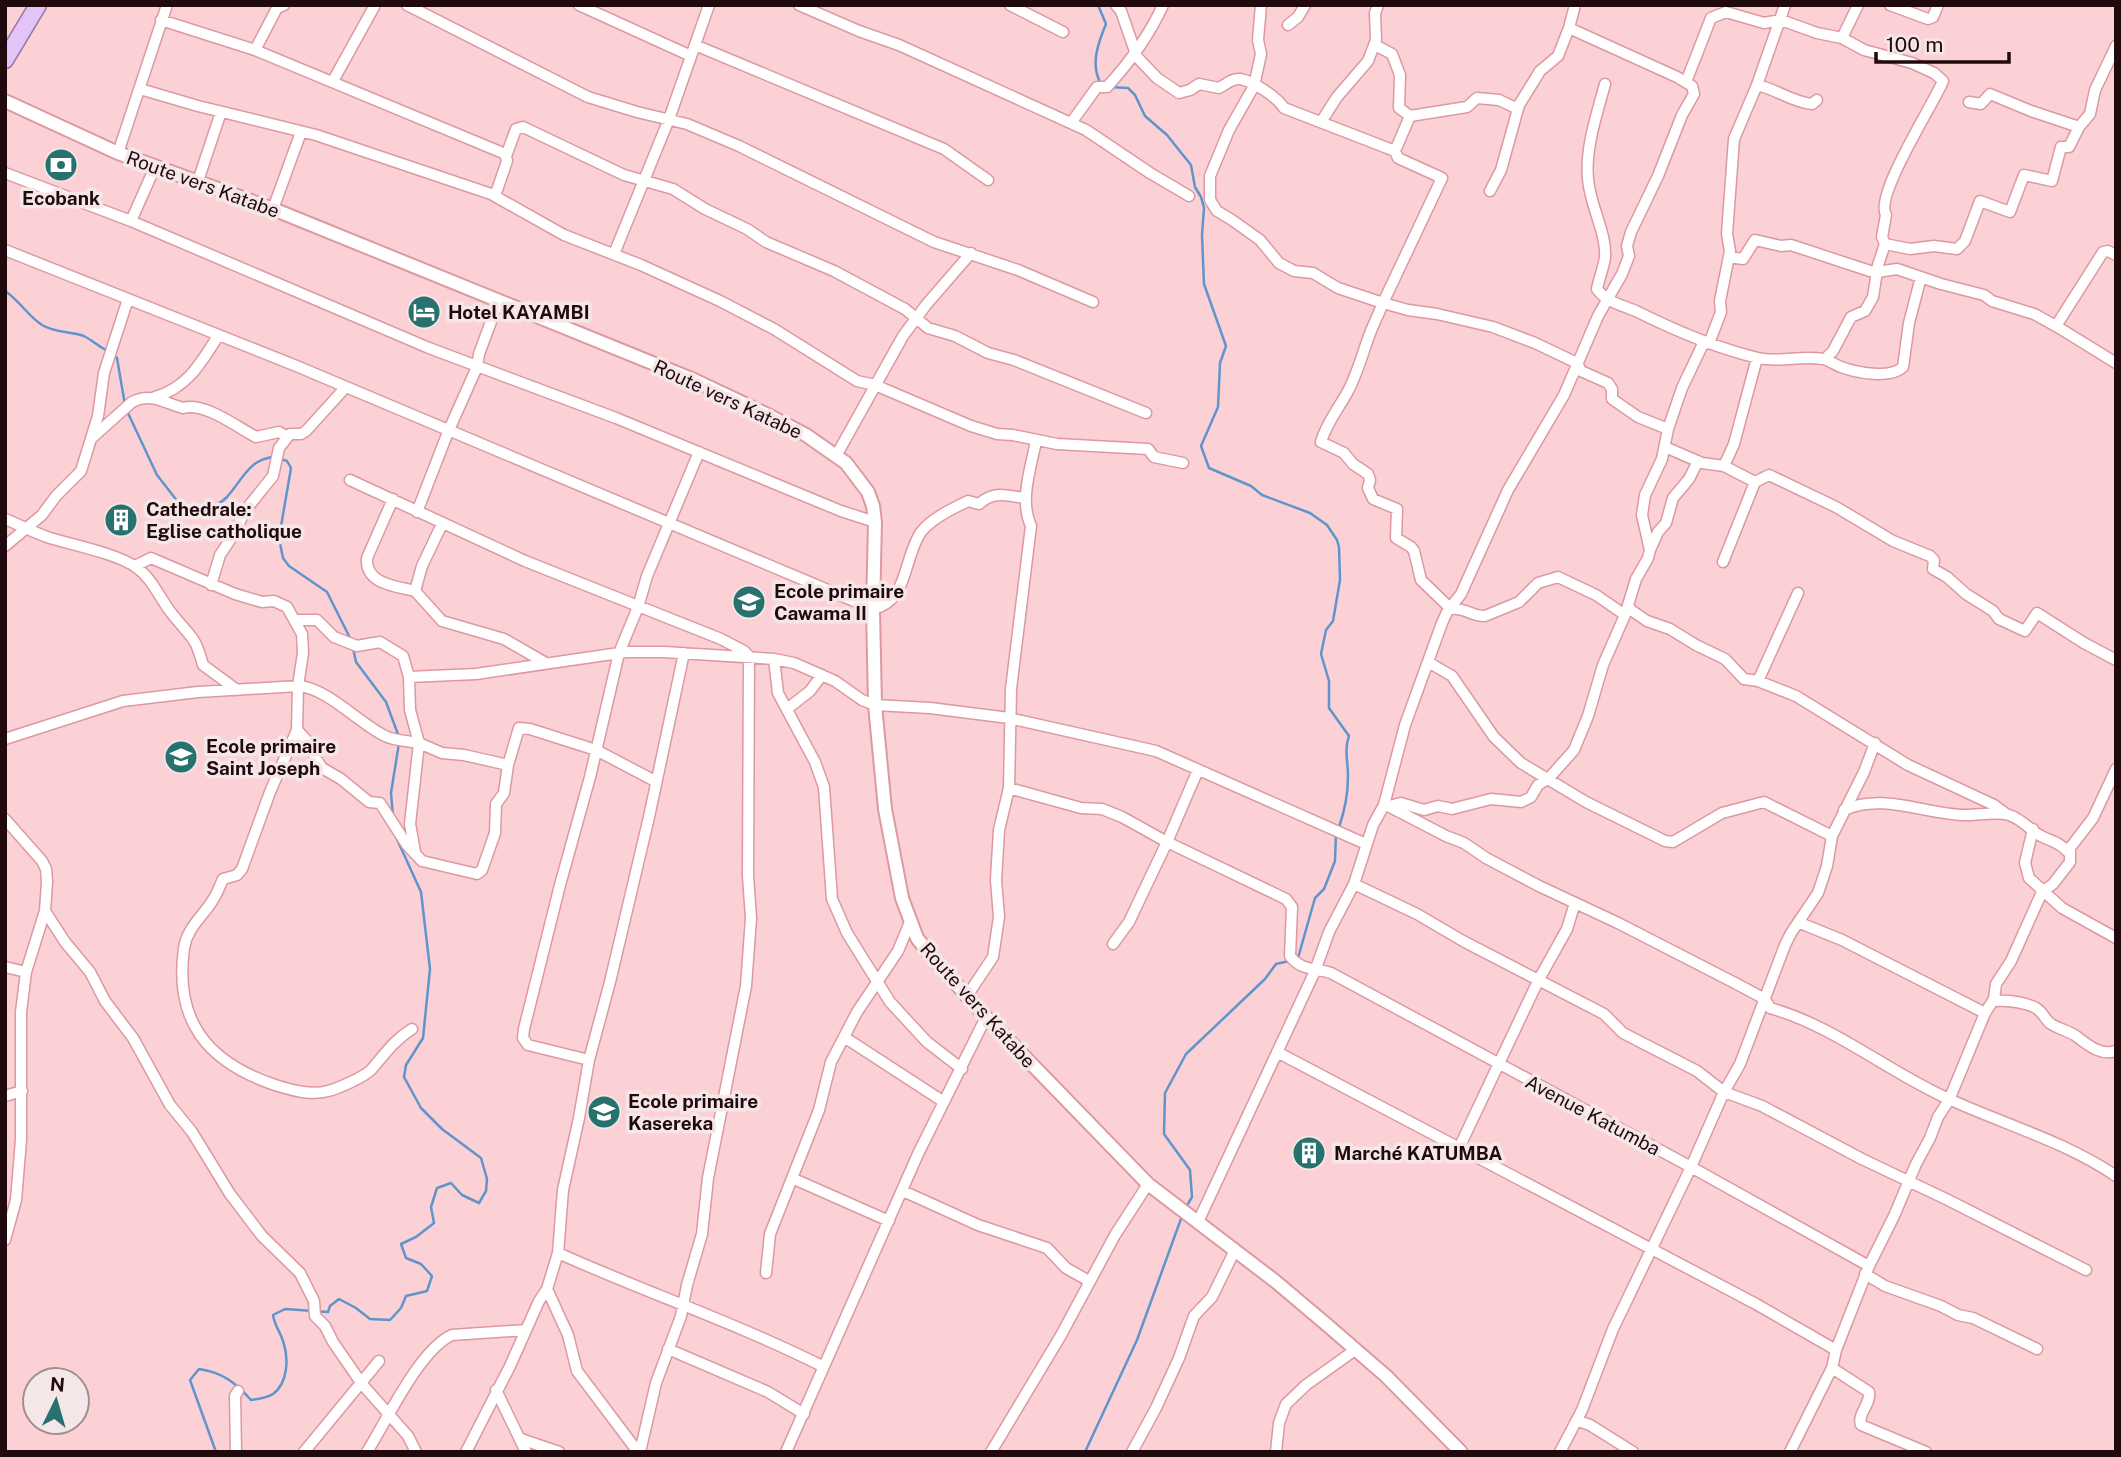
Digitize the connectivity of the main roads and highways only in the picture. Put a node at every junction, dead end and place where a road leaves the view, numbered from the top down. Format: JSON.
{"nodes":[{"id":1,"x":38,"y":5,"type":"edge"},
{"id":2,"x":5,"y":60,"type":"edge"}],
"edges":[{"from":1,"to":2,"type":"highway"}]}
